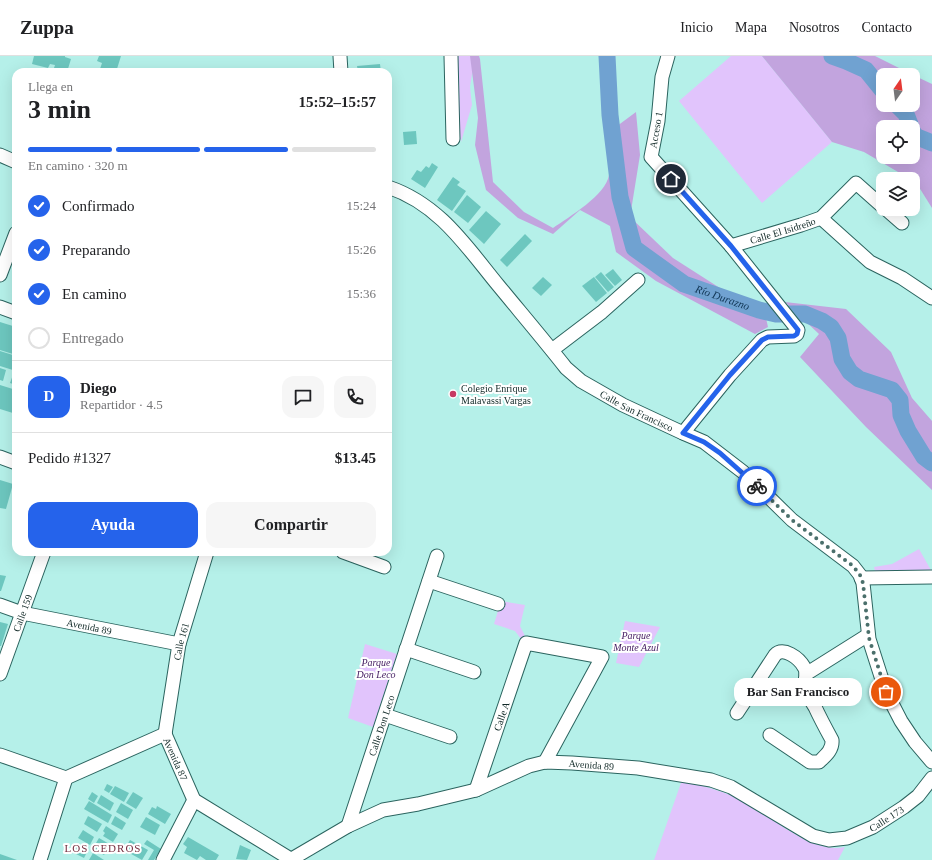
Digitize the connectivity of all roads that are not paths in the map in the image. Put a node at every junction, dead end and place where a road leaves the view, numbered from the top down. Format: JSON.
{"nodes":[{"id":1,"x":340,"y":56,"type":"edge"},
{"id":2,"x":451,"y":56,"type":"edge"},
{"id":3,"x":668,"y":56,"type":"edge"},
{"id":4,"x":341,"y":68,"type":"edge"},
{"id":5,"x":453,"y":139,"type":"dead end"},
{"id":6,"x":0,"y":156,"type":"edge"},
{"id":7,"x":12,"y":160,"type":"edge"},
{"id":8,"x":392,"y":188,"type":"edge"},
{"id":9,"x":876,"y":201,"type":"edge"},
{"id":10,"x":893,"y":216,"type":"edge"},
{"id":11,"x":821,"y":218,"type":"junction"},
{"id":12,"x":902,"y":224,"type":"dead end"},
{"id":13,"x":12,"y":244,"type":"edge"},
{"id":14,"x":731,"y":246,"type":"junction"},
{"id":15,"x":0,"y":275,"type":"edge"},
{"id":16,"x":638,"y":280,"type":"dead end"},
{"id":17,"x":932,"y":298,"type":"edge"},
{"id":18,"x":0,"y":307,"type":"edge"},
{"id":19,"x":12,"y":312,"type":"edge"},
{"id":20,"x":552,"y":350,"type":"junction"},
{"id":21,"x":683,"y":433,"type":"junction"},
{"id":22,"x":0,"y":457,"type":"edge"},
{"id":23,"x":12,"y":462,"type":"edge"},
{"id":24,"x":43,"y":556,"type":"edge"},
{"id":25,"x":206,"y":556,"type":"edge"},
{"id":26,"x":355,"y":556,"type":"edge"},
{"id":27,"x":437,"y":556,"type":"dead end"},
{"id":28,"x":384,"y":566,"type":"dead end"},
{"id":29,"x":932,"y":577,"type":"edge"},
{"id":30,"x":861,"y":578,"type":"junction"},
{"id":31,"x":429,"y":581,"type":"junction"},
{"id":32,"x":498,"y":604,"type":"dead end"},
{"id":33,"x":0,"y":605,"type":"edge"},
{"id":34,"x":22,"y":613,"type":"junction"},
{"id":35,"x":868,"y":635,"type":"junction"},
{"id":36,"x":179,"y":644,"type":"junction"},
{"id":37,"x":406,"y":649,"type":"junction"},
{"id":38,"x":0,"y":672,"type":"edge"},
{"id":39,"x":474,"y":672,"type":"dead end"},
{"id":40,"x":806,"y":674,"type":"junction"},
{"id":41,"x":737,"y":713,"type":"dead end"},
{"id":42,"x":385,"y":715,"type":"junction"},
{"id":43,"x":165,"y":734,"type":"junction"},
{"id":44,"x":770,"y":735,"type":"dead end"},
{"id":45,"x":450,"y":737,"type":"dead end"},
{"id":46,"x":0,"y":755,"type":"edge"},
{"id":47,"x":545,"y":762,"type":"junction"},
{"id":48,"x":932,"y":762,"type":"edge"},
{"id":49,"x":66,"y":778,"type":"junction"},
{"id":50,"x":932,"y":778,"type":"edge"},
{"id":51,"x":476,"y":790,"type":"junction"},
{"id":52,"x":194,"y":800,"type":"junction"},
{"id":53,"x":348,"y":826,"type":"junction"},
{"id":54,"x":829,"y":840,"type":"joint"},
{"id":55,"x":40,"y":860,"type":"edge"},
{"id":56,"x":162,"y":860,"type":"edge"},
{"id":57,"x":291,"y":860,"type":"edge"}],
"edges":[{"from":1,"to":4,"type":"street"},
{"from":2,"to":5,"type":"street"},
{"from":3,"to":14,"type":"street","name":"Acceso 1"},
{"from":6,"to":7,"type":"street"},
{"from":8,"to":20,"type":"street","name":"Calle San Francisco"},
{"from":9,"to":11,"type":"street","name":"Calle El Isidreño"},
{"from":10,"to":12,"type":"street"},
{"from":11,"to":14,"type":"street","name":"Calle El Isidreño"},
{"from":11,"to":17,"type":"street"},
{"from":13,"to":15,"type":"street"},
{"from":14,"to":21,"type":"street"},
{"from":16,"to":20,"type":"street"},
{"from":18,"to":19,"type":"street"},
{"from":20,"to":21,"type":"street","name":"Calle San Francisco"},
{"from":21,"to":30,"type":"street","name":"Calle San Francisco"},
{"from":22,"to":23,"type":"street"},
{"from":24,"to":34,"type":"street","name":"Calle 159"},
{"from":25,"to":36,"type":"street","name":"Calle 161"},
{"from":26,"to":28,"type":"street"},
{"from":27,"to":31,"type":"street","name":"Calle Don Leco"},
{"from":29,"to":30,"type":"street"},
{"from":30,"to":35,"type":"street","name":"Calle San Francisco"},
{"from":31,"to":32,"type":"street"},
{"from":31,"to":37,"type":"street","name":"Calle Don Leco"},
{"from":33,"to":34,"type":"street","name":"Avenida 89"},
{"from":34,"to":36,"type":"street","name":"Avenida 89"},
{"from":34,"to":38,"type":"street","name":"Calle 159"},
{"from":35,"to":40,"type":"street"},
{"from":35,"to":48,"type":"street","name":"Calle San Francisco"},
{"from":36,"to":43,"type":"street","name":"Calle 161"},
{"from":37,"to":39,"type":"street"},
{"from":37,"to":42,"type":"street","name":"Calle Don Leco"},
{"from":40,"to":41,"type":"street"},
{"from":40,"to":44,"type":"street"},
{"from":42,"to":45,"type":"street"},
{"from":42,"to":53,"type":"street","name":"Calle Don Leco"},
{"from":43,"to":49,"type":"street","name":"Avenida 87"},
{"from":43,"to":52,"type":"street","name":"Avenida 87"},
{"from":46,"to":49,"type":"street"},
{"from":47,"to":51,"type":"street","name":"Avenida 89"},
{"from":47,"to":51,"type":"street","name":"Calle A"},
{"from":47,"to":54,"type":"street","name":"Avenida 89"},
{"from":49,"to":55,"type":"street"},
{"from":50,"to":54,"type":"street","name":"Calle 173"},
{"from":51,"to":53,"type":"street","name":"Avenida 89"},
{"from":52,"to":56,"type":"street"},
{"from":52,"to":57,"type":"street"},
{"from":53,"to":57,"type":"street","name":"Avenida 89"}]}
